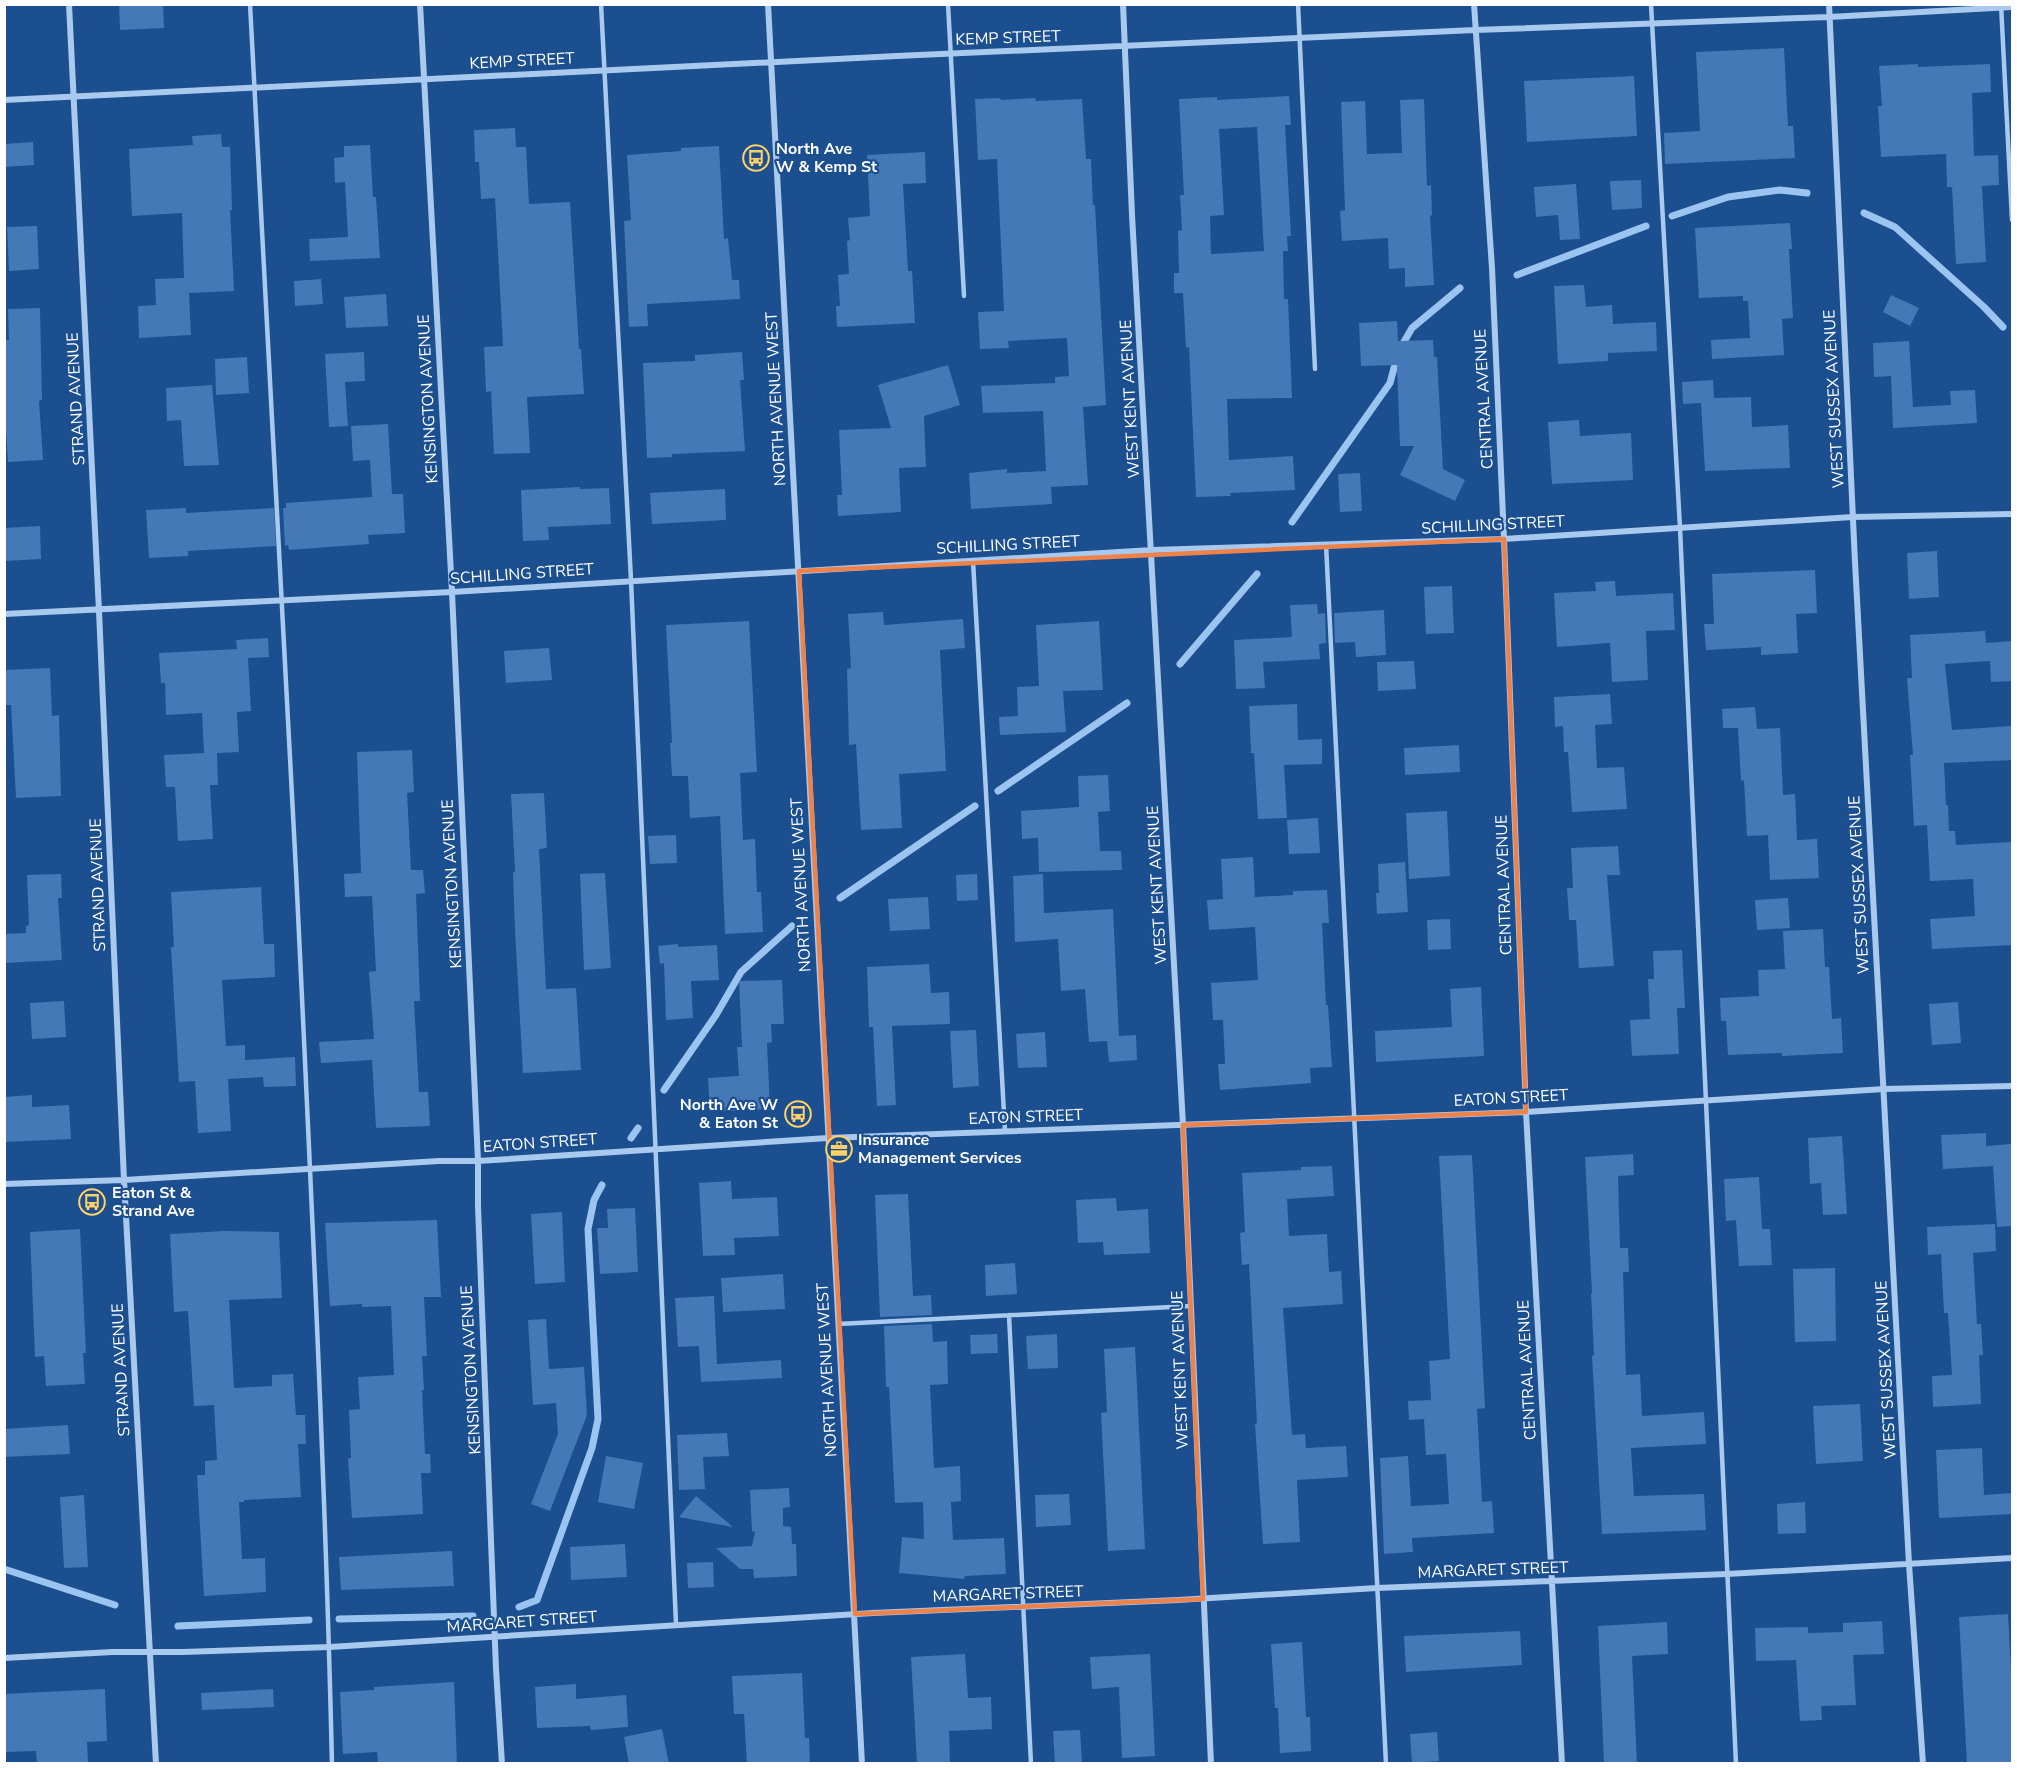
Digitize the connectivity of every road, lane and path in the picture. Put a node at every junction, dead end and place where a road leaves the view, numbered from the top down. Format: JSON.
{"nodes":[{"id":1,"x":69,"y":4,"type":"edge"},
{"id":2,"x":250,"y":4,"type":"edge"},
{"id":3,"x":420,"y":4,"type":"edge"},
{"id":4,"x":601,"y":4,"type":"edge"},
{"id":5,"x":768,"y":4,"type":"edge"},
{"id":6,"x":948,"y":4,"type":"edge"},
{"id":7,"x":1123,"y":4,"type":"edge"},
{"id":8,"x":1298,"y":4,"type":"edge"},
{"id":9,"x":1474,"y":4,"type":"edge"},
{"id":10,"x":1651,"y":4,"type":"edge"},
{"id":11,"x":1829,"y":4,"type":"edge"},
{"id":12,"x":2001,"y":6,"type":"edge"},
{"id":13,"x":2013,"y":7,"type":"edge"},
{"id":14,"x":1829,"y":17,"type":"junction"},
{"id":15,"x":1652,"y":23,"type":"junction"},
{"id":16,"x":1475,"y":30,"type":"junction"},
{"id":17,"x":1300,"y":38,"type":"junction"},
{"id":18,"x":1126,"y":46,"type":"junction"},
{"id":19,"x":951,"y":54,"type":"junction"},
{"id":20,"x":772,"y":63,"type":"junction"},
{"id":21,"x":604,"y":71,"type":"junction"},
{"id":22,"x":425,"y":80,"type":"junction"},
{"id":23,"x":255,"y":87,"type":"junction"},
{"id":24,"x":75,"y":97,"type":"junction"},
{"id":25,"x":4,"y":100,"type":"edge"},
{"id":26,"x":2013,"y":220,"type":"edge"},
{"id":27,"x":964,"y":296,"type":"dead end"},
{"id":28,"x":1316,"y":369,"type":"dead end"},
{"id":29,"x":2013,"y":514,"type":"edge"},
{"id":30,"x":1853,"y":517,"type":"junction"},
{"id":31,"x":1680,"y":528,"type":"junction"},
{"id":32,"x":1504,"y":539,"type":"junction"},
{"id":33,"x":1326,"y":544,"type":"junction"},
{"id":34,"x":1152,"y":550,"type":"junction"},
{"id":35,"x":974,"y":561,"type":"junction"},
{"id":36,"x":799,"y":571,"type":"junction"},
{"id":37,"x":631,"y":580,"type":"junction"},
{"id":38,"x":452,"y":592,"type":"junction"},
{"id":39,"x":283,"y":600,"type":"junction"},
{"id":40,"x":99,"y":611,"type":"junction"},
{"id":41,"x":4,"y":614,"type":"edge"},
{"id":42,"x":2013,"y":1086,"type":"edge"},
{"id":43,"x":1884,"y":1089,"type":"junction"},
{"id":44,"x":1706,"y":1100,"type":"junction"},
{"id":45,"x":1526,"y":1112,"type":"junction"},
{"id":46,"x":1354,"y":1118,"type":"junction"},
{"id":47,"x":1183,"y":1125,"type":"junction"},
{"id":48,"x":1005,"y":1131,"type":"junction"},
{"id":49,"x":828,"y":1138,"type":"junction"},
{"id":50,"x":655,"y":1149,"type":"junction"},
{"id":51,"x":478,"y":1161,"type":"junction"},
{"id":52,"x":310,"y":1168,"type":"junction"},
{"id":53,"x":124,"y":1180,"type":"junction"},
{"id":54,"x":4,"y":1184,"type":"edge"},
{"id":55,"x":1191,"y":1306,"type":"junction"},
{"id":56,"x":1009,"y":1315,"type":"junction"},
{"id":57,"x":838,"y":1324,"type":"junction"},
{"id":58,"x":2013,"y":1558,"type":"edge"},
{"id":59,"x":1910,"y":1564,"type":"junction"},
{"id":60,"x":1727,"y":1575,"type":"junction"},
{"id":61,"x":1552,"y":1581,"type":"junction"},
{"id":62,"x":1377,"y":1588,"type":"junction"},
{"id":63,"x":1203,"y":1599,"type":"junction"},
{"id":64,"x":1023,"y":1608,"type":"junction"},
{"id":65,"x":855,"y":1614,"type":"junction"},
{"id":66,"x":676,"y":1624,"type":"junction"},
{"id":67,"x":495,"y":1638,"type":"junction"},
{"id":68,"x":330,"y":1647,"type":"junction"},
{"id":69,"x":150,"y":1651,"type":"junction"},
{"id":70,"x":4,"y":1658,"type":"edge"},
{"id":71,"x":156,"y":1764,"type":"edge"},
{"id":72,"x":332,"y":1764,"type":"edge"},
{"id":73,"x":502,"y":1764,"type":"edge"},
{"id":74,"x":862,"y":1764,"type":"edge"},
{"id":75,"x":1031,"y":1764,"type":"edge"},
{"id":76,"x":1211,"y":1764,"type":"edge"},
{"id":77,"x":1386,"y":1764,"type":"edge"},
{"id":78,"x":1562,"y":1764,"type":"edge"},
{"id":79,"x":1736,"y":1764,"type":"edge"},
{"id":80,"x":1923,"y":1764,"type":"edge"}],
"edges":[{"from":1,"to":24,"type":"street","name":"STRAND AVENUE"},
{"from":2,"to":23,"type":"lane"},
{"from":3,"to":22,"type":"street","name":"KENSINGTON AVENUE"},
{"from":4,"to":21,"type":"lane"},
{"from":5,"to":20,"type":"street","name":"NORTH AVENUE WEST"},
{"from":6,"to":19,"type":"lane"},
{"from":7,"to":18,"type":"street","name":"WEST KENT AVENUE"},
{"from":8,"to":17,"type":"lane"},
{"from":9,"to":16,"type":"street","name":"CENTRAL AVENUE"},
{"from":10,"to":15,"type":"lane"},
{"from":11,"to":14,"type":"street","name":"WEST SUSSEX AVENUE"},
{"from":12,"to":13,"type":"street","name":"KEMP STREET"},
{"from":12,"to":14,"type":"street","name":"KEMP STREET"},
{"from":12,"to":26,"type":"lane"},
{"from":14,"to":15,"type":"street","name":"KEMP STREET"},
{"from":14,"to":30,"type":"street","name":"WEST SUSSEX AVENUE"},
{"from":15,"to":16,"type":"street","name":"KEMP STREET"},
{"from":15,"to":31,"type":"lane"},
{"from":16,"to":17,"type":"street","name":"KEMP STREET"},
{"from":16,"to":32,"type":"street","name":"CENTRAL AVENUE"},
{"from":17,"to":18,"type":"street","name":"KEMP STREET"},
{"from":17,"to":28,"type":"lane"},
{"from":18,"to":19,"type":"street","name":"KEMP STREET"},
{"from":18,"to":34,"type":"street","name":"WEST KENT AVENUE"},
{"from":19,"to":20,"type":"street","name":"KEMP STREET"},
{"from":19,"to":27,"type":"lane"},
{"from":20,"to":21,"type":"street","name":"KEMP STREET"},
{"from":20,"to":36,"type":"street","name":"NORTH AVENUE WEST"},
{"from":21,"to":22,"type":"street","name":"KEMP STREET"},
{"from":21,"to":37,"type":"lane"},
{"from":22,"to":23,"type":"street","name":"KEMP STREET"},
{"from":22,"to":38,"type":"street","name":"KENSINGTON AVENUE"},
{"from":23,"to":24,"type":"street","name":"KEMP STREET"},
{"from":23,"to":39,"type":"lane"},
{"from":24,"to":25,"type":"street","name":"KEMP STREET"},
{"from":24,"to":40,"type":"street","name":"STRAND AVENUE"},
{"from":29,"to":30,"type":"street","name":"SCHILLING STREET"},
{"from":30,"to":31,"type":"street","name":"SCHILLING STREET"},
{"from":30,"to":43,"type":"street","name":"WEST SUSSEX AVENUE"},
{"from":31,"to":32,"type":"street","name":"SCHILLING STREET"},
{"from":31,"to":44,"type":"lane"},
{"from":32,"to":33,"type":"street","name":"SCHILLING STREET"},
{"from":32,"to":45,"type":"street","name":"CENTRAL AVENUE"},
{"from":33,"to":34,"type":"street","name":"SCHILLING STREET"},
{"from":33,"to":46,"type":"lane"},
{"from":34,"to":35,"type":"street","name":"SCHILLING STREET"},
{"from":34,"to":47,"type":"street","name":"WEST KENT AVENUE"},
{"from":35,"to":36,"type":"street","name":"SCHILLING STREET"},
{"from":35,"to":48,"type":"lane"},
{"from":36,"to":37,"type":"street","name":"SCHILLING STREET"},
{"from":36,"to":49,"type":"street","name":"NORTH AVENUE WEST"},
{"from":37,"to":38,"type":"street","name":"SCHILLING STREET"},
{"from":37,"to":50,"type":"lane"},
{"from":38,"to":39,"type":"street","name":"SCHILLING STREET"},
{"from":38,"to":51,"type":"street","name":"KENSINGTON AVENUE"},
{"from":39,"to":40,"type":"street","name":"SCHILLING STREET"},
{"from":39,"to":52,"type":"lane"},
{"from":40,"to":41,"type":"street","name":"SCHILLING STREET"},
{"from":40,"to":53,"type":"street","name":"STRAND AVENUE"},
{"from":42,"to":43,"type":"street","name":"EATON STREET"},
{"from":43,"to":44,"type":"street","name":"EATON STREET"},
{"from":43,"to":59,"type":"street","name":"WEST SUSSEX AVENUE"},
{"from":44,"to":45,"type":"street","name":"EATON STREET"},
{"from":44,"to":60,"type":"lane"},
{"from":45,"to":46,"type":"street","name":"EATON STREET"},
{"from":45,"to":61,"type":"street","name":"CENTRAL AVENUE"},
{"from":46,"to":47,"type":"street","name":"EATON STREET"},
{"from":46,"to":62,"type":"lane"},
{"from":47,"to":48,"type":"street","name":"EATON STREET"},
{"from":47,"to":55,"type":"street","name":"WEST KENT AVENUE"},
{"from":48,"to":49,"type":"street","name":"EATON STREET"},
{"from":49,"to":50,"type":"street","name":"EATON STREET"},
{"from":49,"to":57,"type":"street","name":"NORTH AVENUE WEST"},
{"from":50,"to":51,"type":"street","name":"EATON STREET"},
{"from":50,"to":66,"type":"lane"},
{"from":51,"to":52,"type":"street","name":"EATON STREET"},
{"from":51,"to":67,"type":"street","name":"KENSINGTON AVENUE"},
{"from":52,"to":53,"type":"street","name":"EATON STREET"},
{"from":52,"to":68,"type":"lane"},
{"from":53,"to":54,"type":"street","name":"EATON STREET"},
{"from":53,"to":69,"type":"street","name":"STRAND AVENUE"},
{"from":55,"to":56,"type":"lane"},
{"from":55,"to":63,"type":"street","name":"WEST KENT AVENUE"},
{"from":56,"to":57,"type":"lane"},
{"from":56,"to":64,"type":"lane"},
{"from":57,"to":65,"type":"street","name":"NORTH AVENUE WEST"},
{"from":58,"to":59,"type":"street","name":"MARGARET STREET"},
{"from":59,"to":60,"type":"street","name":"MARGARET STREET"},
{"from":59,"to":80,"type":"street","name":"WEST SUSSEX AVENUE"},
{"from":60,"to":61,"type":"street","name":"MARGARET STREET"},
{"from":60,"to":79,"type":"lane"},
{"from":61,"to":62,"type":"street","name":"MARGARET STREET"},
{"from":61,"to":78,"type":"street","name":"CENTRAL AVENUE"},
{"from":62,"to":63,"type":"street","name":"MARGARET STREET"},
{"from":62,"to":77,"type":"lane"},
{"from":63,"to":64,"type":"street","name":"MARGARET STREET"},
{"from":63,"to":76,"type":"street","name":"WEST KENT AVENUE"},
{"from":64,"to":65,"type":"street","name":"MARGARET STREET"},
{"from":64,"to":75,"type":"lane"},
{"from":65,"to":66,"type":"street","name":"MARGARET STREET"},
{"from":65,"to":74,"type":"street","name":"NORTH AVENUE WEST"},
{"from":66,"to":67,"type":"street","name":"MARGARET STREET"},
{"from":67,"to":68,"type":"street","name":"MARGARET STREET"},
{"from":67,"to":73,"type":"street","name":"KENSINGTON AVENUE"},
{"from":68,"to":69,"type":"street","name":"MARGARET STREET"},
{"from":68,"to":72,"type":"lane"},
{"from":69,"to":70,"type":"street","name":"MARGARET STREET"},
{"from":69,"to":71,"type":"street","name":"STRAND AVENUE"}]}
